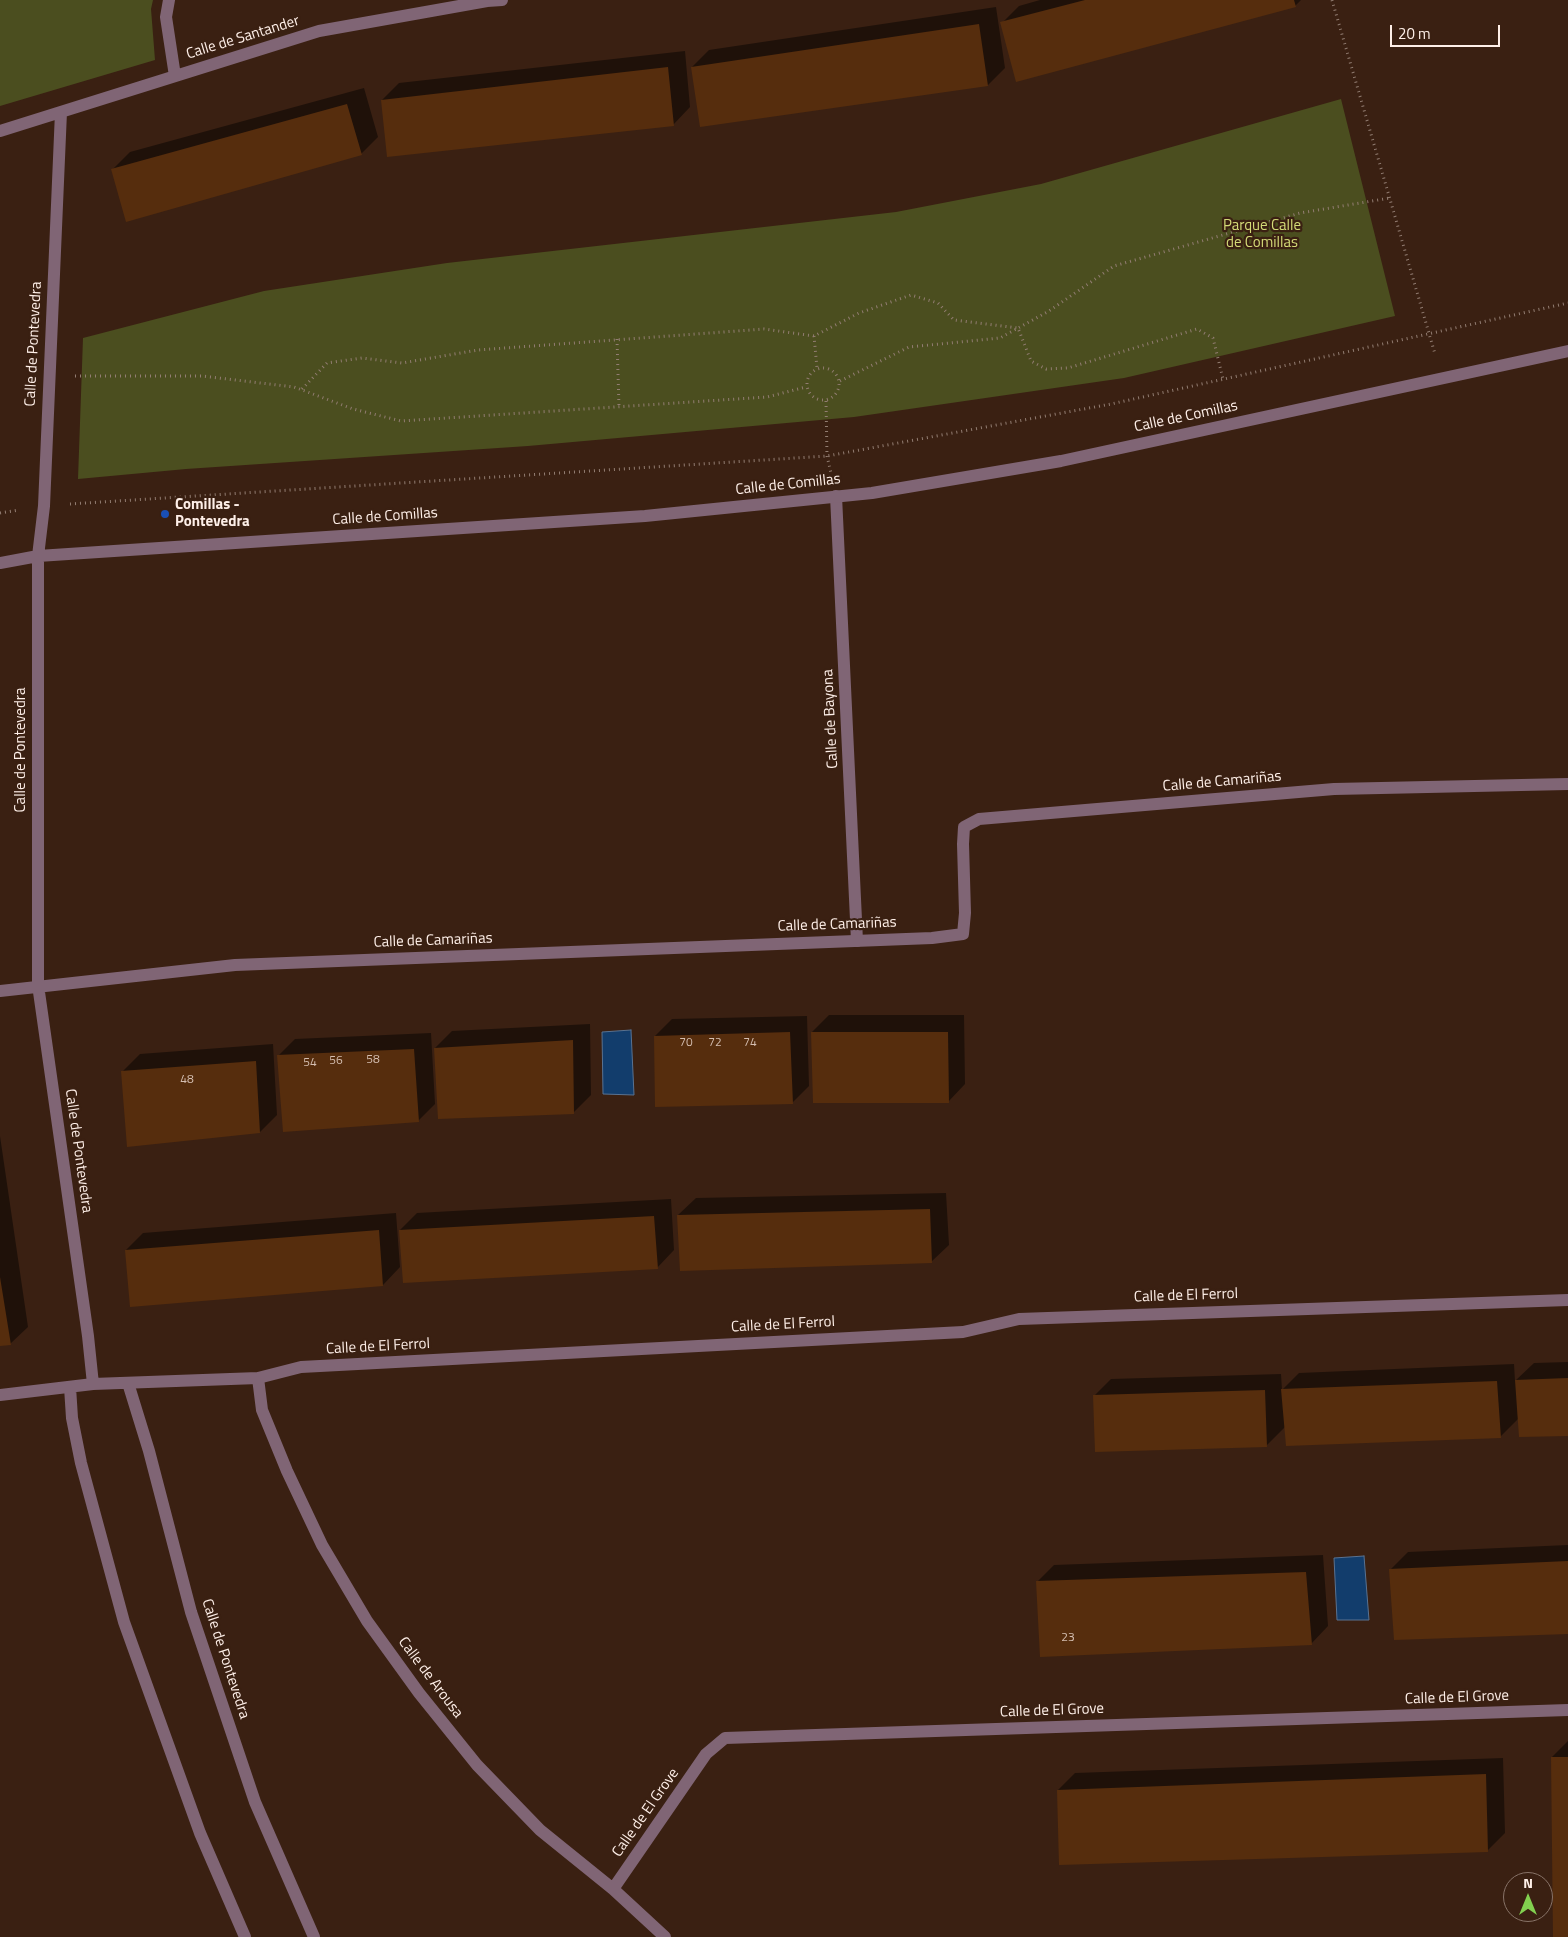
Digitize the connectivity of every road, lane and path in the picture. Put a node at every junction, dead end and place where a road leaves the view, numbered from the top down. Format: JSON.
{"nodes":[{"id":1,"x":169,"y":0,"type":"edge"},
{"id":2,"x":502,"y":0,"type":"edge"},
{"id":3,"x":1332,"y":0,"type":"edge"},
{"id":4,"x":174,"y":76,"type":"junction"},
{"id":5,"x":61,"y":112,"type":"junction"},
{"id":6,"x":0,"y":131,"type":"edge"},
{"id":7,"x":1390,"y":198,"type":"junction"},
{"id":8,"x":1568,"y":303,"type":"edge"},
{"id":9,"x":1018,"y":328,"type":"junction"},
{"id":10,"x":1430,"y":333,"type":"junction"},
{"id":11,"x":814,"y":336,"type":"junction"},
{"id":12,"x":617,"y":339,"type":"junction"},
{"id":13,"x":1568,"y":351,"type":"edge"},
{"id":14,"x":817,"y":368,"type":"junction"},
{"id":15,"x":49,"y":376,"type":"junction"},
{"id":16,"x":1442,"y":378,"type":"junction"},
{"id":17,"x":1223,"y":379,"type":"junction"},
{"id":18,"x":840,"y":381,"type":"junction"},
{"id":19,"x":806,"y":387,"type":"junction"},
{"id":20,"x":302,"y":389,"type":"junction"},
{"id":21,"x":826,"y":401,"type":"junction"},
{"id":22,"x":619,"y":408,"type":"junction"},
{"id":23,"x":827,"y":456,"type":"junction"},
{"id":24,"x":836,"y":496,"type":"junction"},
{"id":25,"x":44,"y":506,"type":"junction"},
{"id":26,"x":0,"y":513,"type":"edge"},
{"id":27,"x":38,"y":556,"type":"junction"},
{"id":28,"x":0,"y":563,"type":"edge"},
{"id":29,"x":1568,"y":784,"type":"edge"},
{"id":30,"x":857,"y":941,"type":"junction"},
{"id":31,"x":38,"y":985,"type":"junction"},
{"id":32,"x":0,"y":991,"type":"edge"},
{"id":33,"x":1568,"y":1300,"type":"edge"},
{"id":34,"x":258,"y":1378,"type":"junction"},
{"id":35,"x":128,"y":1383,"type":"junction"},
{"id":36,"x":93,"y":1384,"type":"junction"},
{"id":37,"x":70,"y":1387,"type":"junction"},
{"id":38,"x":0,"y":1395,"type":"edge"},
{"id":39,"x":1568,"y":1710,"type":"edge"},
{"id":40,"x":613,"y":1889,"type":"junction"},
{"id":41,"x":244,"y":1937,"type":"edge"},
{"id":42,"x":314,"y":1937,"type":"edge"},
{"id":43,"x":665,"y":1937,"type":"edge"}],
"edges":[{"from":1,"to":4,"type":"street"},
{"from":2,"to":4,"type":"street","name":"Calle de Santander"},
{"from":3,"to":7,"type":"path"},
{"from":4,"to":5,"type":"street","name":"Calle de Santander"},
{"from":5,"to":6,"type":"street","name":"Calle de Santander"},
{"from":5,"to":15,"type":"street","name":"Calle de Pontevedra"},
{"from":7,"to":9,"type":"path"},
{"from":7,"to":10,"type":"path"},
{"from":8,"to":10,"type":"path"},
{"from":9,"to":11,"type":"path"},
{"from":9,"to":17,"type":"path"},
{"from":9,"to":18,"type":"path"},
{"from":10,"to":16,"type":"path"},
{"from":10,"to":17,"type":"path"},
{"from":11,"to":12,"type":"path"},
{"from":11,"to":14,"type":"path"},
{"from":12,"to":20,"type":"path"},
{"from":12,"to":22,"type":"path"},
{"from":13,"to":16,"type":"street","name":"Calle de Comillas"},
{"from":14,"to":18,"type":"path"},
{"from":14,"to":19,"type":"path"},
{"from":15,"to":20,"type":"path"},
{"from":15,"to":25,"type":"street","name":"Calle de Pontevedra"},
{"from":16,"to":24,"type":"street","name":"Calle de Comillas"},
{"from":17,"to":23,"type":"path"},
{"from":18,"to":21,"type":"path"},
{"from":19,"to":21,"type":"path"},
{"from":19,"to":22,"type":"path"},
{"from":20,"to":22,"type":"path"},
{"from":21,"to":23,"type":"path"},
{"from":23,"to":24,"type":"path"},
{"from":23,"to":25,"type":"path"},
{"from":24,"to":27,"type":"street","name":"Calle de Comillas"},
{"from":24,"to":30,"type":"street","name":"Calle de Bayona"},
{"from":25,"to":26,"type":"path"},
{"from":25,"to":27,"type":"street","name":"Calle de Pontevedra"},
{"from":27,"to":28,"type":"street","name":"Calle de Comillas"},
{"from":27,"to":31,"type":"street","name":"Calle de Pontevedra"},
{"from":29,"to":30,"type":"street","name":"Calle de Camariñas"},
{"from":30,"to":31,"type":"street","name":"Calle de Camariñas"},
{"from":31,"to":32,"type":"street","name":"Calle de Camariñas"},
{"from":31,"to":36,"type":"street","name":"Calle de Pontevedra"},
{"from":33,"to":34,"type":"street","name":"Calle de El Ferrol"},
{"from":34,"to":35,"type":"street","name":"Calle de El Ferrol"},
{"from":34,"to":40,"type":"street","name":"Calle de Arousa"},
{"from":35,"to":36,"type":"street","name":"Calle de El Ferrol"},
{"from":35,"to":42,"type":"street","name":"Calle de Pontevedra"},
{"from":36,"to":37,"type":"street","name":"Calle de El Ferrol"},
{"from":37,"to":38,"type":"street","name":"Calle de El Ferrol"},
{"from":37,"to":41,"type":"street"},
{"from":39,"to":40,"type":"street","name":"Calle de El Grove"},
{"from":40,"to":43,"type":"street","name":"Calle de Arousa"}]}
